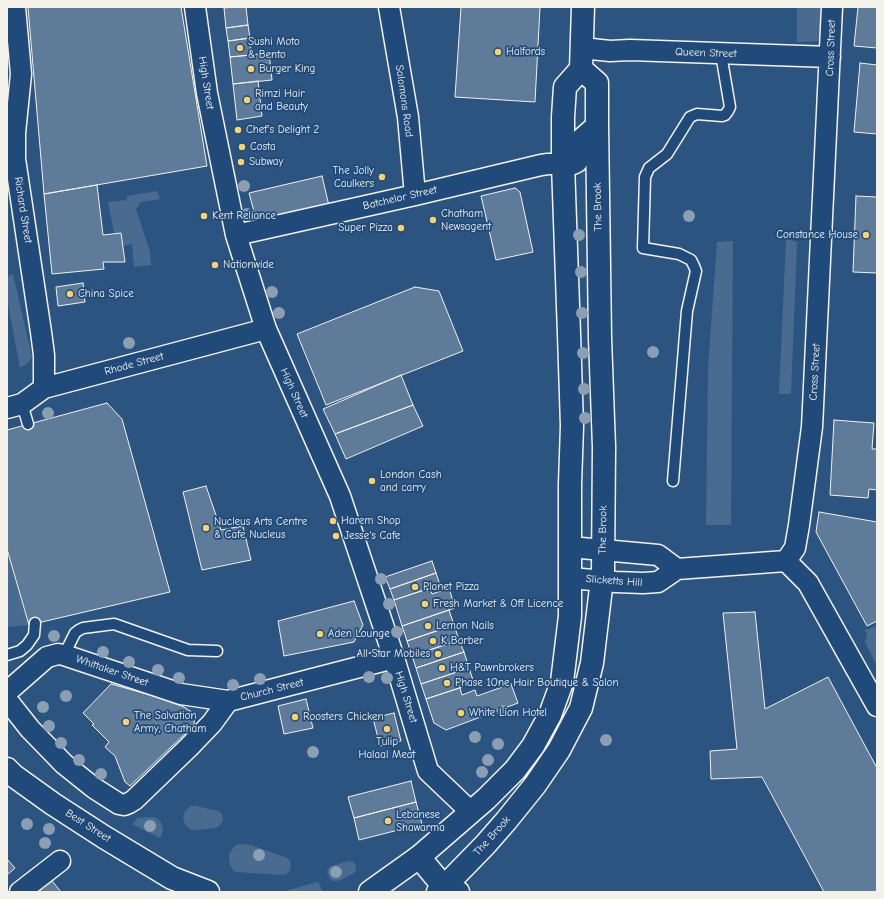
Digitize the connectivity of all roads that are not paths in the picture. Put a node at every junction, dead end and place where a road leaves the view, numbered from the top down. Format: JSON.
{"nodes":[{"id":1,"x":15,"y":7,"type":"edge"},
{"id":2,"x":195,"y":7,"type":"edge"},
{"id":3,"x":389,"y":7,"type":"edge"},
{"id":4,"x":583,"y":7,"type":"edge"},
{"id":5,"x":832,"y":7,"type":"edge"},
{"id":6,"x":721,"y":54,"type":"junction"},
{"id":7,"x":830,"y":57,"type":"junction"},
{"id":8,"x":582,"y":59,"type":"junction"},
{"id":9,"x":11,"y":124,"type":"edge"},
{"id":10,"x":597,"y":125,"type":"junction"},
{"id":11,"x":563,"y":164,"type":"junction"},
{"id":12,"x":415,"y":195,"type":"junction"},
{"id":13,"x":236,"y":236,"type":"junction"},
{"id":14,"x":266,"y":329,"type":"junction"},
{"id":15,"x":44,"y":388,"type":"junction"},
{"id":16,"x":14,"y":406,"type":"edge"},
{"id":17,"x":28,"y":424,"type":"dead end"},
{"id":18,"x":673,"y":481,"type":"dead end"},
{"id":19,"x":570,"y":547,"type":"junction"},
{"id":20,"x":603,"y":550,"type":"junction"},
{"id":21,"x":786,"y":561,"type":"junction"},
{"id":22,"x":677,"y":568,"type":"junction"},
{"id":23,"x":570,"y":578,"type":"junction"},
{"id":24,"x":602,"y":580,"type":"junction"},
{"id":25,"x":35,"y":624,"type":"dead end"},
{"id":26,"x":217,"y":651,"type":"dead end"},
{"id":27,"x":7,"y":655,"type":"edge"},
{"id":28,"x":64,"y":655,"type":"junction"},
{"id":29,"x":394,"y":658,"type":"junction"},
{"id":30,"x":7,"y":692,"type":"edge"},
{"id":31,"x":7,"y":700,"type":"edge"},
{"id":32,"x":228,"y":701,"type":"junction"},
{"id":33,"x":877,"y":706,"type":"edge"},
{"id":34,"x":7,"y":769,"type":"edge"},
{"id":35,"x":471,"y":812,"type":"junction"},
{"id":36,"x":419,"y":857,"type":"junction"},
{"id":37,"x":60,"y":861,"type":"dead end"},
{"id":38,"x":177,"y":885,"type":"edge"},
{"id":39,"x":446,"y":891,"type":"edge"},
{"id":40,"x":20,"y":892,"type":"edge"},
{"id":41,"x":208,"y":892,"type":"edge"},
{"id":42,"x":370,"y":892,"type":"edge"}],
"edges":[{"from":1,"to":9,"type":"street","name":"Richard Street"},
{"from":2,"to":13,"type":"street","name":"High Street"},
{"from":3,"to":12,"type":"street","name":"Solomons Road"},
{"from":4,"to":8,"type":"main road"},
{"from":5,"to":7,"type":"street","name":"Cross Street"},
{"from":6,"to":7,"type":"street","name":"Queen Street"},
{"from":6,"to":8,"type":"street","name":"Queen Street"},
{"from":6,"to":18,"type":"lane"},
{"from":7,"to":21,"type":"street","name":"Cross Street"},
{"from":8,"to":10,"type":"main road","name":"The Brook"},
{"from":8,"to":11,"type":"main road"},
{"from":9,"to":15,"type":"street","name":"Richard Street"},
{"from":10,"to":11,"type":"street"},
{"from":10,"to":20,"type":"main road","name":"The Brook"},
{"from":11,"to":12,"type":"street","name":"Batchelor Street"},
{"from":11,"to":19,"type":"main road"},
{"from":12,"to":13,"type":"street","name":"Batchelor Street"},
{"from":13,"to":14,"type":"street","name":"High Street"},
{"from":14,"to":15,"type":"street","name":"Rhode Street"},
{"from":14,"to":29,"type":"street","name":"High Street"},
{"from":15,"to":16,"type":"street","name":"Rhode Street"},
{"from":16,"to":17,"type":"lane"},
{"from":19,"to":20,"type":"street"},
{"from":19,"to":23,"type":"main road"},
{"from":20,"to":22,"type":"street"},
{"from":20,"to":24,"type":"main road","name":"The Brook"},
{"from":21,"to":22,"type":"street"},
{"from":21,"to":33,"type":"street"},
{"from":22,"to":24,"type":"street","name":"Slicketts Hill"},
{"from":23,"to":24,"type":"street","name":"Slicketts Hill"},
{"from":23,"to":35,"type":"main road"},
{"from":24,"to":39,"type":"main road","name":"The Brook"},
{"from":25,"to":27,"type":"lane"},
{"from":26,"to":28,"type":"lane"},
{"from":28,"to":30,"type":"street","name":"Whittaker Street"},
{"from":28,"to":32,"type":"street","name":"Whittaker Street"},
{"from":29,"to":32,"type":"street","name":"Church Street"},
{"from":29,"to":35,"type":"street","name":"High Street"},
{"from":31,"to":32,"type":"street","name":"Church Street"},
{"from":34,"to":38,"type":"main road","name":"Best Street"},
{"from":35,"to":36,"type":"main road"},
{"from":36,"to":39,"type":"main road"},
{"from":36,"to":42,"type":"main road"},
{"from":37,"to":40,"type":"street"},
{"from":38,"to":41,"type":"main road","name":"Best Street"}]}
